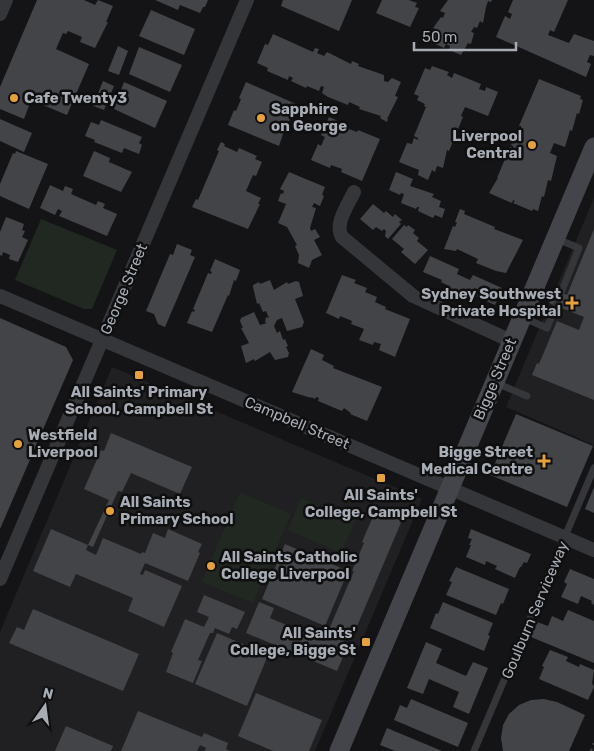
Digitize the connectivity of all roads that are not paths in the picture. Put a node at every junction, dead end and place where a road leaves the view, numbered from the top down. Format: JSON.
{"nodes":[{"id":1,"x":6,"y":0,"type":"edge"},
{"id":2,"x":247,"y":0,"type":"edge"},
{"id":3,"x":0,"y":14,"type":"edge"},
{"id":4,"x":594,"y":147,"type":"edge"},
{"id":5,"x":354,"y":192,"type":"dead end"},
{"id":6,"x":554,"y":238,"type":"junction"},
{"id":7,"x":0,"y":296,"type":"edge"},
{"id":8,"x":521,"y":317,"type":"junction"},
{"id":9,"x":102,"y":340,"type":"junction"},
{"id":10,"x":511,"y":341,"type":"junction"},
{"id":11,"x":494,"y":382,"type":"junction"},
{"id":12,"x":527,"y":396,"type":"dead end"},
{"id":13,"x":594,"y":468,"type":"edge"},
{"id":14,"x":450,"y":488,"type":"junction"},
{"id":15,"x":566,"y":538,"type":"junction"},
{"id":16,"x":594,"y":550,"type":"edge"},
{"id":17,"x":0,"y":578,"type":"edge"},
{"id":18,"x":340,"y":751,"type":"edge"},
{"id":19,"x":474,"y":751,"type":"edge"}],
"edges":[{"from":1,"to":3,"type":"street"},
{"from":2,"to":9,"type":"street","name":"George Street"},
{"from":4,"to":6,"type":"street","name":"Bigge Street"},
{"from":5,"to":10,"type":"street"},
{"from":6,"to":8,"type":"street","name":"Bigge Street"},
{"from":6,"to":8,"type":"lane"},
{"from":7,"to":9,"type":"street","name":"Campbell Street"},
{"from":8,"to":10,"type":"street","name":"Bigge Street"},
{"from":9,"to":14,"type":"street","name":"Campbell Street"},
{"from":9,"to":17,"type":"street","name":"George Street"},
{"from":10,"to":11,"type":"street","name":"Bigge Street"},
{"from":11,"to":12,"type":"lane"},
{"from":11,"to":14,"type":"street","name":"Bigge Street"},
{"from":13,"to":15,"type":"lane","name":"Goulburn Serviceway"},
{"from":14,"to":15,"type":"street","name":"Campbell Street"},
{"from":14,"to":18,"type":"street","name":"Bigge Street"},
{"from":15,"to":16,"type":"street","name":"Campbell Street"},
{"from":15,"to":19,"type":"lane","name":"Goulburn Serviceway"}]}
